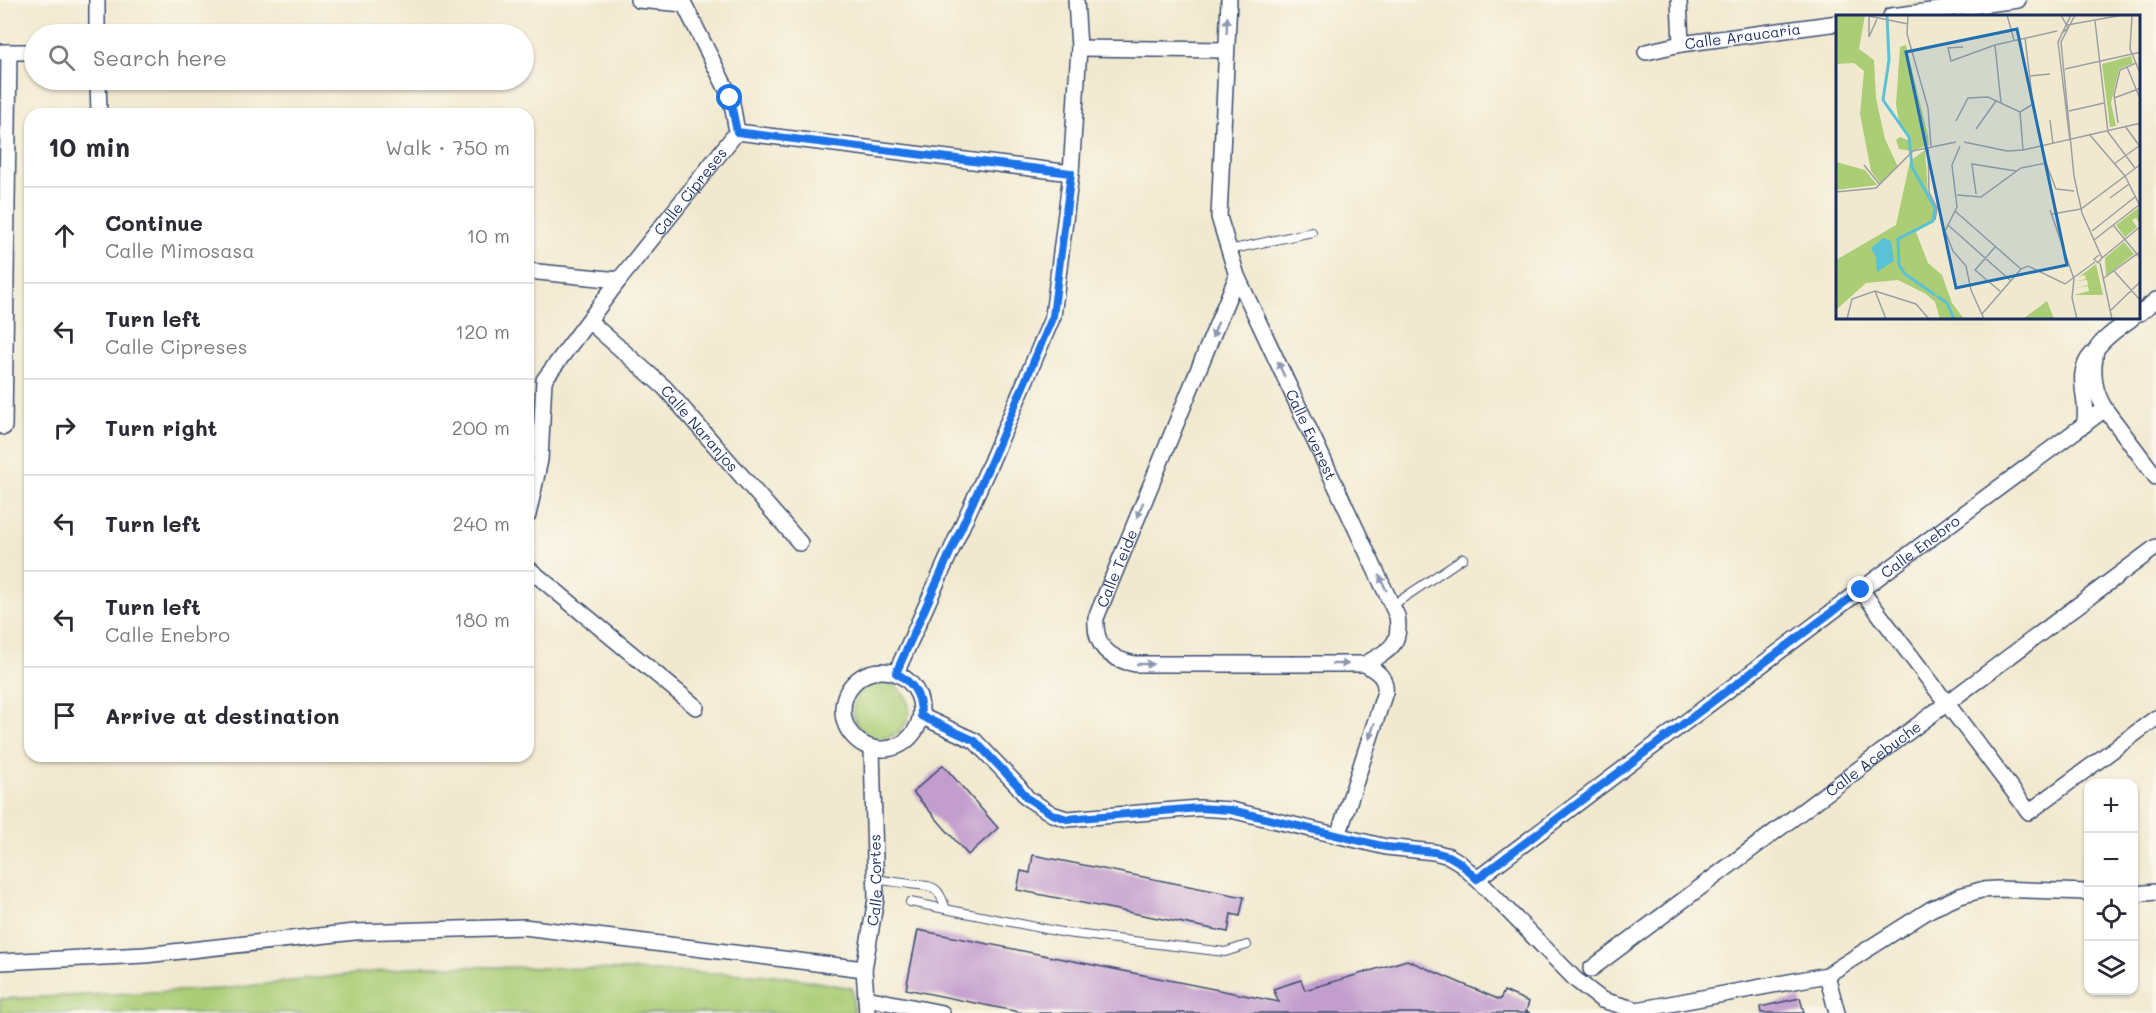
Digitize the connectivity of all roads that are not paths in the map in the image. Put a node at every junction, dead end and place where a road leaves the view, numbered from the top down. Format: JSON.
{"nodes":[{"id":1,"x":97,"y":0,"type":"edge"},
{"id":2,"x":638,"y":0,"type":"edge"},
{"id":3,"x":1076,"y":0,"type":"edge"},
{"id":4,"x":1229,"y":0,"type":"edge"},
{"id":5,"x":1679,"y":0,"type":"edge"},
{"id":6,"x":2018,"y":0,"type":"edge"},
{"id":7,"x":1899,"y":15,"type":"edge"},
{"id":8,"x":1836,"y":23,"type":"edge"},
{"id":9,"x":97,"y":24,"type":"edge"},
{"id":10,"x":1681,"y":44,"type":"junction"},
{"id":11,"x":1079,"y":48,"type":"junction"},
{"id":12,"x":1226,"y":50,"type":"junction"},
{"id":13,"x":5,"y":52,"type":"edge"},
{"id":14,"x":24,"y":52,"type":"edge"},
{"id":15,"x":1646,"y":52,"type":"dead end"},
{"id":16,"x":98,"y":90,"type":"edge"},
{"id":17,"x":99,"y":108,"type":"edge"},
{"id":18,"x":737,"y":132,"type":"junction"},
{"id":19,"x":1071,"y":173,"type":"junction"},
{"id":20,"x":1312,"y":232,"type":"dead end"},
{"id":21,"x":1229,"y":250,"type":"junction"},
{"id":22,"x":534,"y":272,"type":"edge"},
{"id":23,"x":1237,"y":276,"type":"junction"},
{"id":24,"x":619,"y":280,"type":"junction"},
{"id":25,"x":2156,"y":300,"type":"edge"},
{"id":26,"x":2141,"y":311,"type":"edge"},
{"id":27,"x":2130,"y":320,"type":"edge"},
{"id":28,"x":590,"y":322,"type":"junction"},
{"id":29,"x":2096,"y":351,"type":"junction"},
{"id":30,"x":2105,"y":409,"type":"junction"},
{"id":31,"x":2084,"y":425,"type":"junction"},
{"id":32,"x":4,"y":427,"type":"dead end"},
{"id":33,"x":2156,"y":477,"type":"edge"},
{"id":34,"x":534,"y":488,"type":"edge"},
{"id":35,"x":800,"y":543,"type":"dead end"},
{"id":36,"x":2156,"y":547,"type":"edge"},
{"id":37,"x":1463,"y":558,"type":"dead end"},
{"id":38,"x":534,"y":573,"type":"edge"},
{"id":39,"x":1861,"y":590,"type":"junction"},
{"id":40,"x":1393,"y":605,"type":"junction"},
{"id":41,"x":1365,"y":664,"type":"junction"},
{"id":42,"x":896,"y":673,"type":"junction"},
{"id":43,"x":1947,"y":703,"type":"junction"},
{"id":44,"x":696,"y":707,"type":"dead end"},
{"id":45,"x":921,"y":716,"type":"junction"},
{"id":46,"x":2156,"y":718,"type":"edge"},
{"id":47,"x":872,"y":749,"type":"junction"},
{"id":48,"x":1338,"y":836,"type":"junction"},
{"id":49,"x":876,"y":879,"type":"junction"},
{"id":50,"x":1477,"y":879,"type":"junction"},
{"id":51,"x":2084,"y":892,"type":"edge"},
{"id":52,"x":2156,"y":892,"type":"edge"},
{"id":53,"x":2138,"y":894,"type":"edge"},
{"id":54,"x":910,"y":902,"type":"dead end"},
{"id":55,"x":946,"y":909,"type":"junction"},
{"id":56,"x":1247,"y":945,"type":"dead end"},
{"id":57,"x":0,"y":963,"type":"edge"},
{"id":58,"x":864,"y":969,"type":"junction"},
{"id":59,"x":1591,"y":969,"type":"dead end"},
{"id":60,"x":1827,"y":975,"type":"junction"},
{"id":61,"x":866,"y":1006,"type":"edge"},
{"id":62,"x":942,"y":1013,"type":"edge"},
{"id":63,"x":1837,"y":1013,"type":"edge"}],
"edges":[{"from":1,"to":9,"type":"street"},
{"from":2,"to":18,"type":"street"},
{"from":3,"to":11,"type":"street"},
{"from":12,"to":4,"type":"street","name":"Calle Everest","one_way":true},
{"from":5,"to":10,"type":"street"},
{"from":6,"to":7,"type":"street"},
{"from":8,"to":10,"type":"street","name":"Calle Araucaria"},
{"from":10,"to":15,"type":"street","name":"Calle Araucaria"},
{"from":11,"to":12,"type":"street"},
{"from":11,"to":19,"type":"street"},
{"from":12,"to":21,"type":"street","name":"Calle Everest"},
{"from":13,"to":14,"type":"street"},
{"from":13,"to":32,"type":"street"},
{"from":16,"to":17,"type":"street"},
{"from":18,"to":19,"type":"street","name":"Calle Cipreses"},
{"from":18,"to":24,"type":"street","name":"Calle Cipreses"},
{"from":19,"to":42,"type":"street"},
{"from":20,"to":21,"type":"lane"},
{"from":21,"to":23,"type":"street","name":"Calle Everest"},
{"from":22,"to":24,"type":"street"},
{"from":40,"to":23,"type":"street","name":"Calle Everest","one_way":true},
{"from":23,"to":41,"type":"street","name":"Calle Teide","one_way":true},
{"from":24,"to":28,"type":"street","name":"Calle Cipreses"},
{"from":25,"to":26,"type":"street"},
{"from":27,"to":29,"type":"street"},
{"from":28,"to":34,"type":"street","name":"Calle Cipreses"},
{"from":28,"to":35,"type":"street","name":"Calle Naranjos"},
{"from":29,"to":30,"type":"street"},
{"from":29,"to":31,"type":"street"},
{"from":30,"to":31,"type":"street","name":"Calle Enebro"},
{"from":30,"to":33,"type":"street"},
{"from":31,"to":39,"type":"street","name":"Calle Enebro"},
{"from":36,"to":43,"type":"street","name":"Calle Acebuche"},
{"from":37,"to":40,"type":"lane"},
{"from":38,"to":44,"type":"street"},
{"from":39,"to":43,"type":"street"},
{"from":39,"to":50,"type":"street","name":"Calle Enebro"},
{"from":40,"to":41,"type":"street","name":"Calle Everest"},
{"from":41,"to":48,"type":"street","one_way":true},
{"from":42,"to":45,"type":"street"},
{"from":42,"to":47,"type":"street"},
{"from":43,"to":46,"type":"street"},
{"from":43,"to":59,"type":"street","name":"Calle Acebuche"},
{"from":45,"to":47,"type":"street"},
{"from":45,"to":48,"type":"street"},
{"from":47,"to":49,"type":"street","name":"Calle Cortes"},
{"from":48,"to":50,"type":"street"},
{"from":49,"to":55,"type":"lane"},
{"from":49,"to":58,"type":"street","name":"Calle Cortes"},
{"from":50,"to":60,"type":"street"},
{"from":51,"to":60,"type":"street"},
{"from":52,"to":53,"type":"street"},
{"from":54,"to":55,"type":"lane"},
{"from":55,"to":56,"type":"lane"},
{"from":57,"to":58,"type":"street"},
{"from":58,"to":61,"type":"street","name":"Calle Cortes"},
{"from":60,"to":63,"type":"street"},
{"from":61,"to":62,"type":"street"}]}
